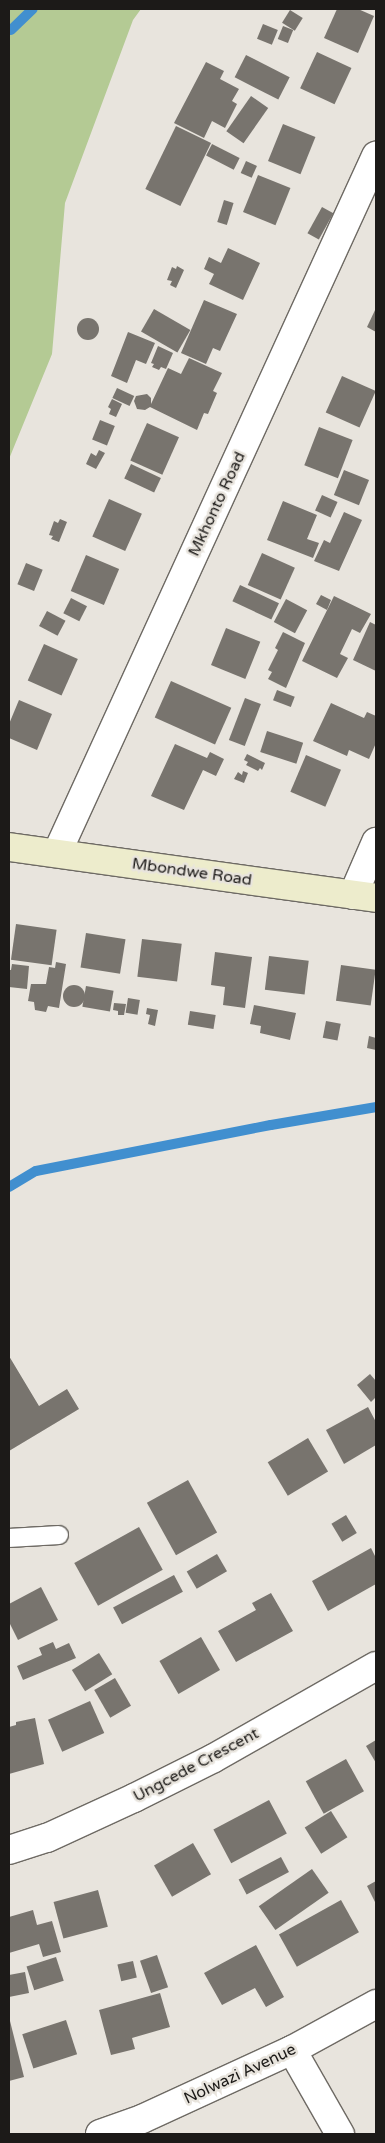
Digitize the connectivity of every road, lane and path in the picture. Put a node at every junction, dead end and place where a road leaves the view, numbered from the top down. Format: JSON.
{"nodes":[{"id":1,"x":376,"y":156,"type":"edge"},
{"id":2,"x":376,"y":842,"type":"edge"},
{"id":3,"x":9,"y":847,"type":"edge"},
{"id":4,"x":57,"y":853,"type":"junction"},
{"id":5,"x":365,"y":896,"type":"edge"},
{"id":6,"x":59,"y":1535,"type":"dead end"},
{"id":7,"x":9,"y":1538,"type":"edge"},
{"id":8,"x":376,"y":1666,"type":"edge"},
{"id":9,"x":9,"y":1850,"type":"edge"},
{"id":10,"x":376,"y":2004,"type":"edge"},
{"id":11,"x":292,"y":2050,"type":"junction"},
{"id":12,"x":100,"y":2134,"type":"edge"},
{"id":13,"x":340,"y":2134,"type":"edge"}],
"edges":[{"from":1,"to":4,"type":"street","name":"Mkhonto Road"},
{"from":2,"to":5,"type":"street"},
{"from":3,"to":4,"type":"street","name":"Mbondwe Road"},
{"from":4,"to":5,"type":"street","name":"Mbondwe Road"},
{"from":6,"to":7,"type":"lane"},
{"from":8,"to":9,"type":"street","name":"Ungcede Crescent"},
{"from":10,"to":11,"type":"street","name":"Nolwazi Avenue"},
{"from":11,"to":12,"type":"street","name":"Nolwazi Avenue"},
{"from":11,"to":13,"type":"street"}]}
